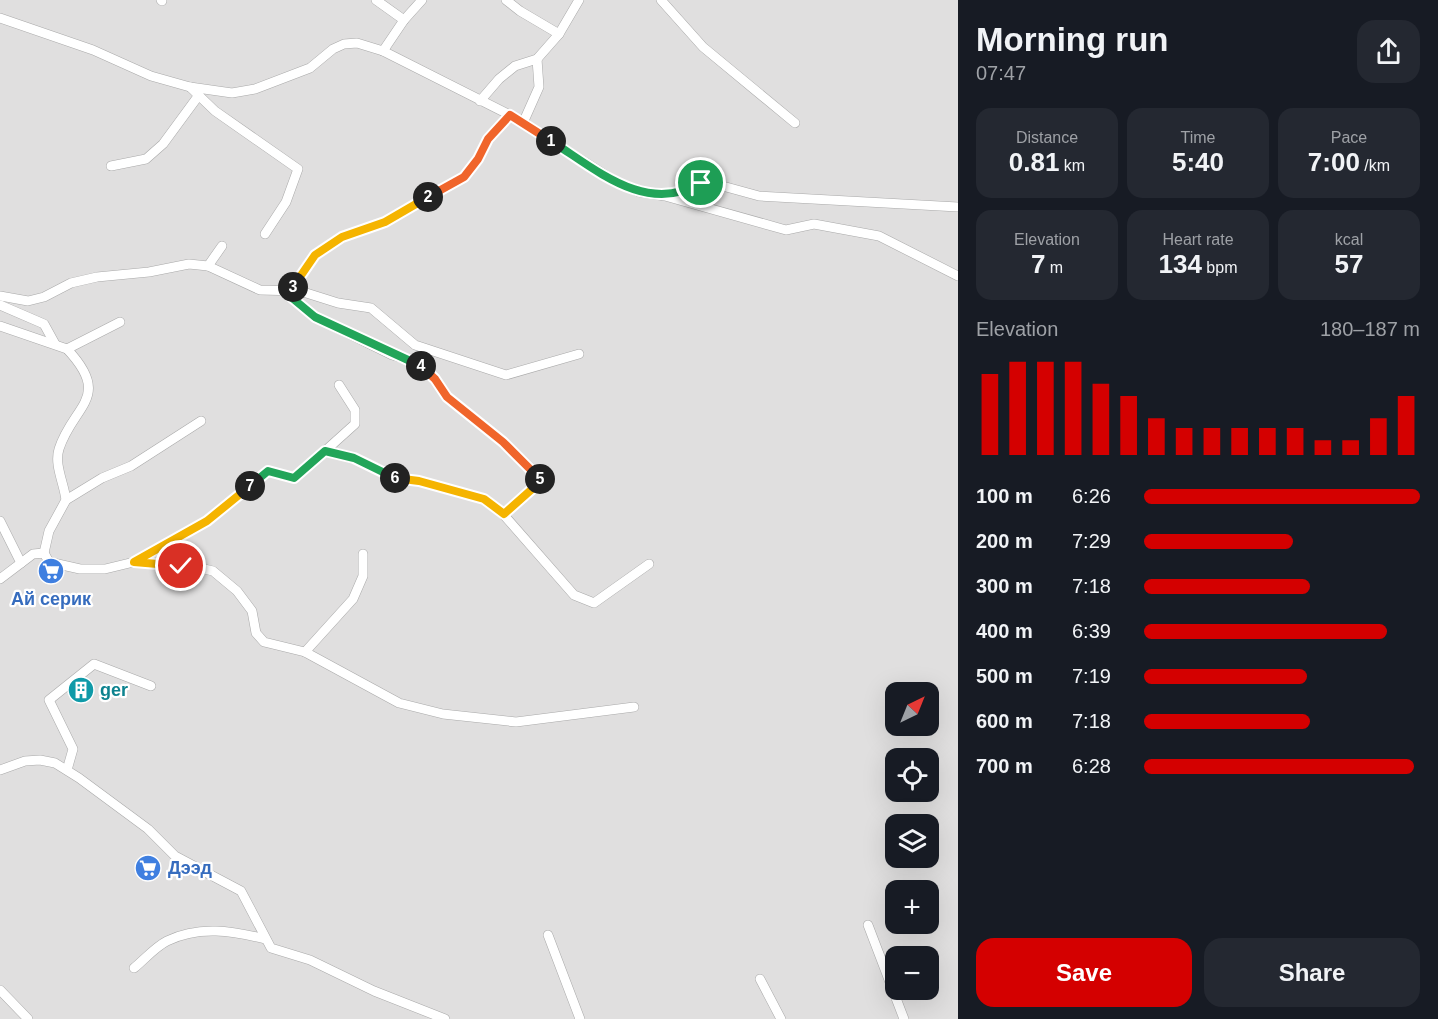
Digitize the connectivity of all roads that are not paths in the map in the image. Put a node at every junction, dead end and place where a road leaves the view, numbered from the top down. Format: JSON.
{"nodes":[{"id":1,"x":376,"y":0,"type":"edge"},
{"id":2,"x":422,"y":0,"type":"edge"},
{"id":3,"x":506,"y":0,"type":"edge"},
{"id":4,"x":579,"y":0,"type":"edge"},
{"id":5,"x":661,"y":0,"type":"edge"},
{"id":6,"x":0,"y":18,"type":"edge"},
{"id":7,"x":404,"y":21,"type":"junction"},
{"id":8,"x":559,"y":34,"type":"junction"},
{"id":9,"x":383,"y":51,"type":"junction"},
{"id":10,"x":537,"y":59,"type":"junction"},
{"id":11,"x":190,"y":87,"type":"junction"},
{"id":12,"x":199,"y":95,"type":"junction"},
{"id":13,"x":480,"y":101,"type":"junction"},
{"id":14,"x":510,"y":115,"type":"junction"},
{"id":15,"x":523,"y":123,"type":"junction"},
{"id":16,"x":795,"y":123,"type":"dead end"},
{"id":17,"x":111,"y":165,"type":"dead end"},
{"id":18,"x":665,"y":195,"type":"junction"},
{"id":19,"x":958,"y":207,"type":"edge"},
{"id":20,"x":265,"y":234,"type":"dead end"},
{"id":21,"x":222,"y":246,"type":"dead end"},
{"id":22,"x":208,"y":266,"type":"junction"},
{"id":23,"x":958,"y":276,"type":"edge"},
{"id":24,"x":287,"y":292,"type":"junction"},
{"id":25,"x":0,"y":296,"type":"edge"},
{"id":26,"x":0,"y":305,"type":"edge"},
{"id":27,"x":120,"y":322,"type":"dead end"},
{"id":28,"x":0,"y":326,"type":"edge"},
{"id":29,"x":55,"y":344,"type":"junction"},
{"id":30,"x":67,"y":349,"type":"junction"},
{"id":31,"x":579,"y":354,"type":"dead end"},
{"id":32,"x":339,"y":384,"type":"dead end"},
{"id":33,"x":201,"y":421,"type":"dead end"},
{"id":34,"x":325,"y":451,"type":"junction"},
{"id":35,"x":66,"y":500,"type":"junction"},
{"id":36,"x":504,"y":514,"type":"junction"},
{"id":37,"x":0,"y":521,"type":"edge"},
{"id":38,"x":44,"y":553,"type":"junction"},
{"id":39,"x":363,"y":554,"type":"dead end"},
{"id":40,"x":134,"y":562,"type":"junction"},
{"id":41,"x":21,"y":563,"type":"junction"},
{"id":42,"x":649,"y":564,"type":"dead end"},
{"id":43,"x":0,"y":579,"type":"edge"},
{"id":44,"x":305,"y":652,"type":"junction"},
{"id":45,"x":151,"y":686,"type":"dead end"},
{"id":46,"x":634,"y":707,"type":"dead end"},
{"id":47,"x":0,"y":770,"type":"edge"},
{"id":48,"x":67,"y":770,"type":"junction"},
{"id":49,"x":868,"y":925,"type":"dead end"},
{"id":50,"x":548,"y":935,"type":"dead end"},
{"id":51,"x":265,"y":939,"type":"junction"},
{"id":52,"x":134,"y":968,"type":"dead end"},
{"id":53,"x":760,"y":979,"type":"dead end"},
{"id":54,"x":0,"y":990,"type":"edge"},
{"id":55,"x":28,"y":1019,"type":"edge"},
{"id":56,"x":445,"y":1019,"type":"edge"},
{"id":57,"x":580,"y":1019,"type":"edge"},
{"id":58,"x":781,"y":1019,"type":"edge"},
{"id":59,"x":904,"y":1019,"type":"edge"}],
"edges":[{"from":1,"to":7,"type":"street"},
{"from":2,"to":7,"type":"street"},
{"from":3,"to":8,"type":"street"},
{"from":4,"to":8,"type":"street"},
{"from":5,"to":16,"type":"street"},
{"from":6,"to":11,"type":"street"},
{"from":7,"to":9,"type":"street"},
{"from":8,"to":10,"type":"street"},
{"from":9,"to":11,"type":"street"},
{"from":9,"to":13,"type":"street"},
{"from":10,"to":13,"type":"street"},
{"from":10,"to":15,"type":"street"},
{"from":11,"to":12,"type":"street"},
{"from":12,"to":17,"type":"street"},
{"from":12,"to":20,"type":"street"},
{"from":13,"to":14,"type":"street"},
{"from":14,"to":15,"type":"street"},
{"from":14,"to":24,"type":"street"},
{"from":15,"to":18,"type":"street"},
{"from":18,"to":19,"type":"street"},
{"from":18,"to":23,"type":"street"},
{"from":21,"to":22,"type":"street"},
{"from":22,"to":24,"type":"street"},
{"from":22,"to":25,"type":"street"},
{"from":24,"to":31,"type":"street"},
{"from":24,"to":36,"type":"street"},
{"from":26,"to":29,"type":"street"},
{"from":27,"to":30,"type":"street"},
{"from":28,"to":29,"type":"street"},
{"from":29,"to":30,"type":"street"},
{"from":30,"to":35,"type":"street"},
{"from":32,"to":34,"type":"street"},
{"from":33,"to":35,"type":"street"},
{"from":34,"to":36,"type":"street"},
{"from":34,"to":40,"type":"street"},
{"from":35,"to":38,"type":"street"},
{"from":36,"to":42,"type":"street"},
{"from":37,"to":41,"type":"street"},
{"from":38,"to":40,"type":"street"},
{"from":38,"to":41,"type":"street"},
{"from":39,"to":44,"type":"street"},
{"from":40,"to":44,"type":"street"},
{"from":41,"to":43,"type":"street"},
{"from":44,"to":46,"type":"street"},
{"from":45,"to":48,"type":"street"},
{"from":47,"to":48,"type":"street"},
{"from":48,"to":51,"type":"street"},
{"from":49,"to":59,"type":"street"},
{"from":50,"to":57,"type":"street"},
{"from":51,"to":52,"type":"street"},
{"from":51,"to":56,"type":"street"},
{"from":53,"to":58,"type":"street"},
{"from":54,"to":55,"type":"street"}]}
